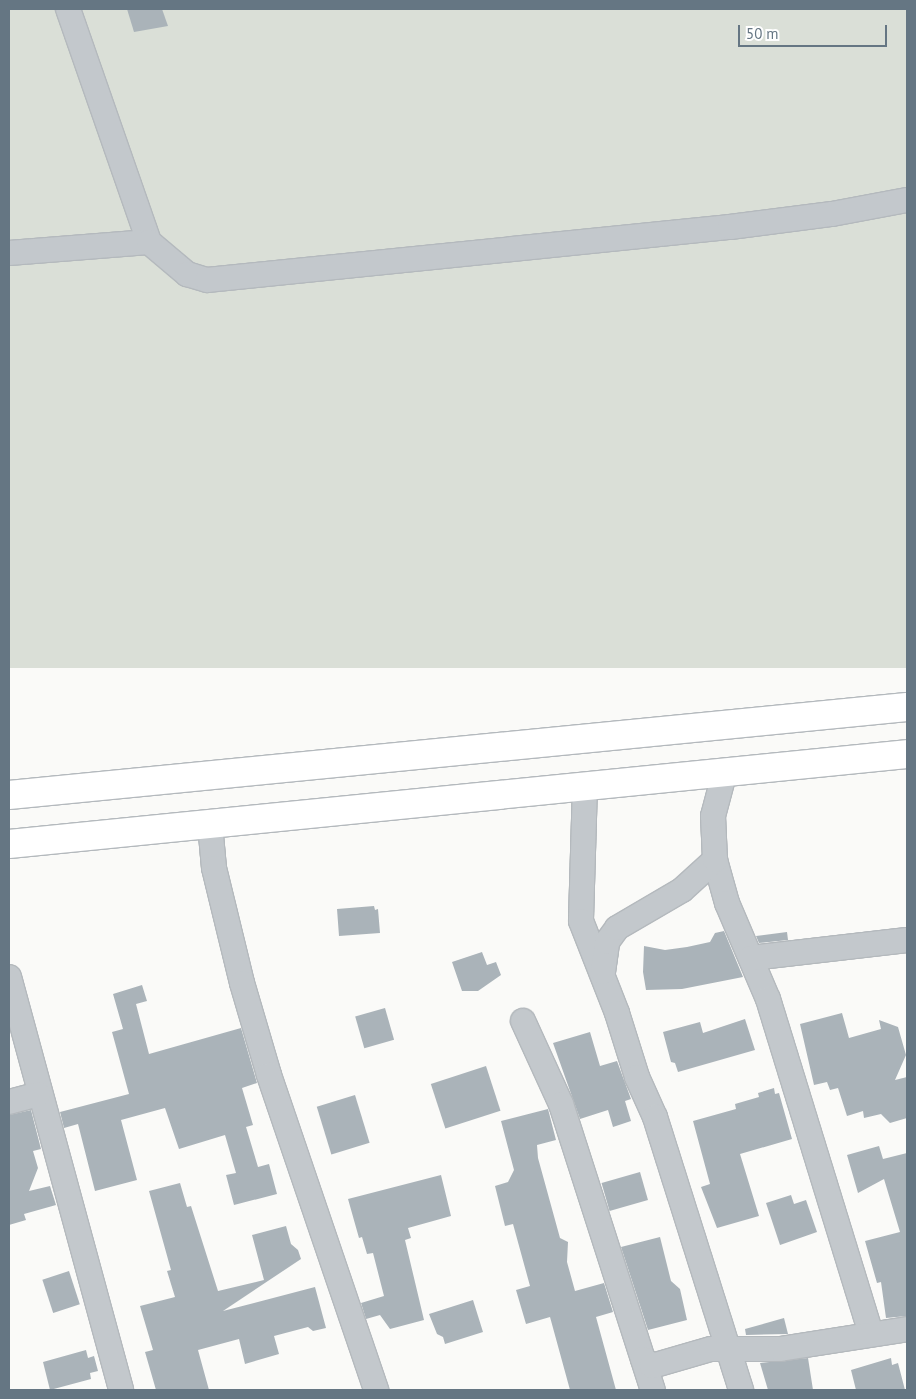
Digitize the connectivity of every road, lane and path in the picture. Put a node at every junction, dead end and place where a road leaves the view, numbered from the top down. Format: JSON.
{"nodes":[{"id":1,"x":68,"y":9,"type":"edge"},
{"id":2,"x":907,"y":200,"type":"edge"},
{"id":3,"x":149,"y":242,"type":"junction"},
{"id":4,"x":9,"y":253,"type":"edge"},
{"id":5,"x":907,"y":707,"type":"edge"},
{"id":6,"x":907,"y":754,"type":"edge"},
{"id":7,"x":725,"y":771,"type":"junction"},
{"id":8,"x":584,"y":786,"type":"junction"},
{"id":9,"x":9,"y":795,"type":"edge"},
{"id":10,"x":210,"y":824,"type":"junction"},
{"id":11,"x":9,"y":844,"type":"edge"},
{"id":12,"x":715,"y":860,"type":"junction"},
{"id":13,"x":907,"y":940,"type":"edge"},
{"id":14,"x":751,"y":958,"type":"junction"},
{"id":15,"x":603,"y":976,"type":"junction"},
{"id":16,"x":9,"y":977,"type":"edge"},
{"id":17,"x":523,"y":1021,"type":"dead end"},
{"id":18,"x":38,"y":1094,"type":"junction"},
{"id":19,"x":9,"y":1102,"type":"edge"},
{"id":20,"x":907,"y":1329,"type":"edge"},
{"id":21,"x":871,"y":1334,"type":"junction"},
{"id":22,"x":726,"y":1348,"type":"junction"},
{"id":23,"x":643,"y":1359,"type":"junction"},
{"id":24,"x":121,"y":1390,"type":"edge"},
{"id":25,"x":376,"y":1390,"type":"edge"},
{"id":26,"x":653,"y":1390,"type":"edge"},
{"id":27,"x":741,"y":1390,"type":"edge"}],
"edges":[{"from":1,"to":3,"type":"street"},
{"from":2,"to":3,"type":"street"},
{"from":3,"to":4,"type":"street"},
{"from":5,"to":9,"type":"highway"},
{"from":6,"to":7,"type":"highway"},
{"from":7,"to":8,"type":"highway"},
{"from":7,"to":12,"type":"street"},
{"from":8,"to":10,"type":"highway"},
{"from":8,"to":15,"type":"street"},
{"from":10,"to":11,"type":"highway"},
{"from":10,"to":25,"type":"street"},
{"from":12,"to":14,"type":"street"},
{"from":12,"to":15,"type":"street"},
{"from":13,"to":14,"type":"street"},
{"from":14,"to":21,"type":"street"},
{"from":15,"to":22,"type":"street"},
{"from":16,"to":18,"type":"street"},
{"from":17,"to":23,"type":"street"},
{"from":18,"to":19,"type":"street"},
{"from":18,"to":24,"type":"street"},
{"from":20,"to":21,"type":"street"},
{"from":21,"to":22,"type":"street"},
{"from":22,"to":23,"type":"street"},
{"from":22,"to":27,"type":"street"},
{"from":23,"to":26,"type":"street"}]}
